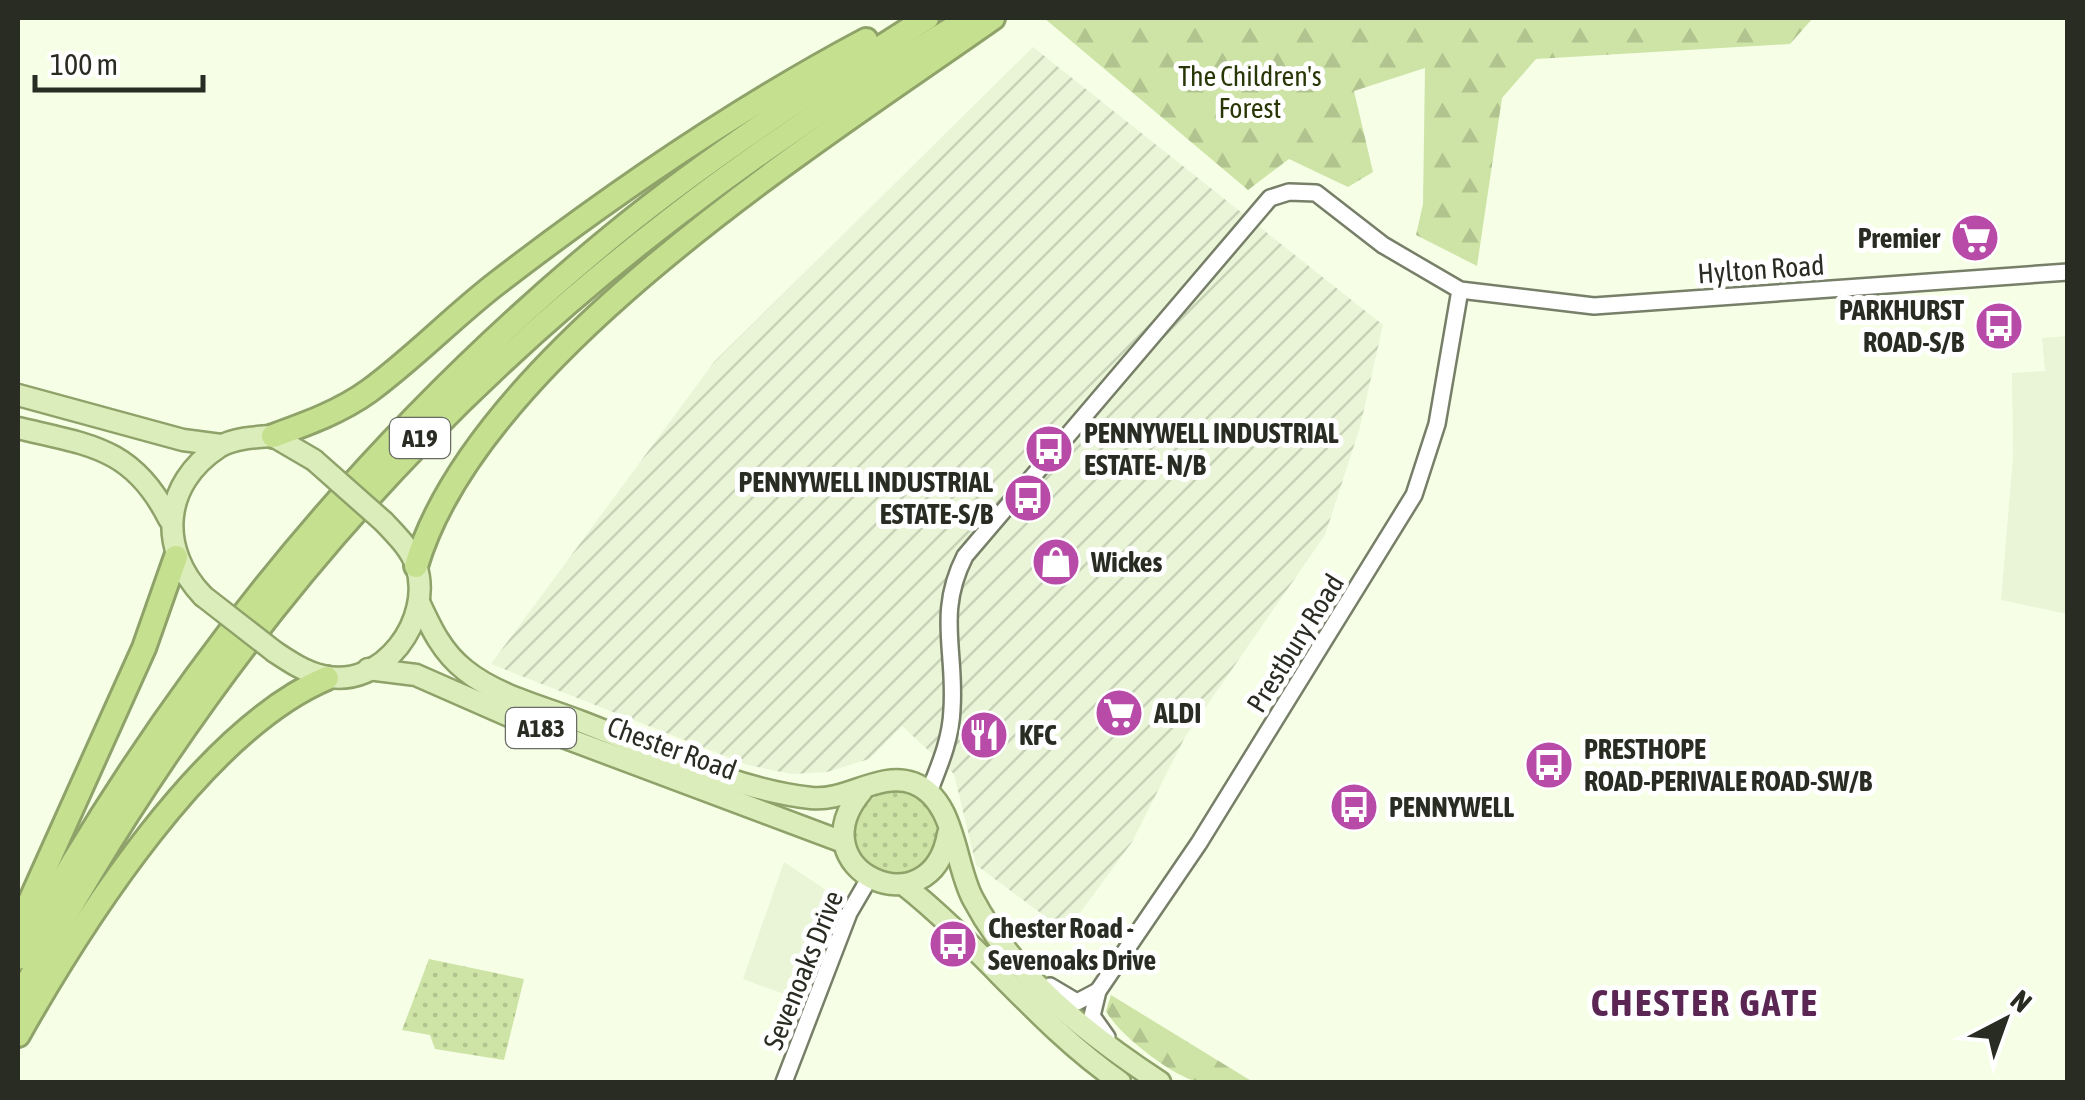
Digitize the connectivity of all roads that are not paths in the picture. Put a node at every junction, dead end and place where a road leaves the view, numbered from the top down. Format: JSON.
{"nodes":[{"id":1,"x":908,"y":18,"type":"edge"},
{"id":2,"x":927,"y":18,"type":"edge"},
{"id":3,"x":970,"y":18,"type":"edge"},
{"id":4,"x":992,"y":18,"type":"edge"},
{"id":5,"x":2068,"y":272,"type":"edge"},
{"id":6,"x":1460,"y":290,"type":"junction"},
{"id":7,"x":18,"y":395,"type":"edge"},
{"id":8,"x":18,"y":428,"type":"edge"},
{"id":9,"x":273,"y":436,"type":"junction"},
{"id":10,"x":221,"y":446,"type":"junction"},
{"id":11,"x":169,"y":519,"type":"junction"},
{"id":12,"x":176,"y":557,"type":"junction"},
{"id":13,"x":416,"y":566,"type":"junction"},
{"id":14,"x":420,"y":602,"type":"junction"},
{"id":15,"x":368,"y":669,"type":"junction"},
{"id":16,"x":327,"y":678,"type":"junction"},
{"id":17,"x":862,"y":792,"type":"junction"},
{"id":18,"x":929,"y":792,"type":"junction"},
{"id":19,"x":948,"y":832,"type":"junction"},
{"id":20,"x":843,"y":842,"type":"junction"},
{"id":21,"x":870,"y":878,"type":"junction"},
{"id":22,"x":904,"y":885,"type":"junction"},
{"id":23,"x":18,"y":928,"type":"edge"},
{"id":24,"x":18,"y":958,"type":"edge"},
{"id":25,"x":1014,"y":958,"type":"junction"},
{"id":26,"x":1098,"y":991,"type":"junction"},
{"id":27,"x":18,"y":1000,"type":"edge"},
{"id":28,"x":18,"y":1035,"type":"edge"},
{"id":29,"x":1126,"y":1060,"type":"junction"},
{"id":30,"x":784,"y":1082,"type":"edge"},
{"id":31,"x":1120,"y":1082,"type":"edge"},
{"id":32,"x":1160,"y":1082,"type":"edge"}],
"edges":[{"from":1,"to":9,"type":"highway"},
{"from":2,"to":24,"type":"highway","number":"A19"},
{"from":3,"to":27,"type":"highway","number":"A19"},
{"from":4,"to":13,"type":"highway"},
{"from":5,"to":6,"type":"street","name":"Hylton Road"},
{"from":6,"to":18,"type":"street"},
{"from":6,"to":26,"type":"street","name":"Prestbury Road"},
{"from":7,"to":10,"type":"main road"},
{"from":8,"to":11,"type":"main road"},
{"from":9,"to":10,"type":"main road"},
{"from":9,"to":13,"type":"main road","bridge":true},
{"from":10,"to":11,"type":"main road"},
{"from":11,"to":12,"type":"main road"},
{"from":12,"to":16,"type":"main road","bridge":true},
{"from":12,"to":23,"type":"highway"},
{"from":13,"to":14,"type":"main road"},
{"from":14,"to":15,"type":"main road"},
{"from":14,"to":17,"type":"main road","name":"Chester Road","number":"A183"},
{"from":15,"to":16,"type":"main road"},
{"from":15,"to":20,"type":"main road","name":"Chester Road","number":"A183"},
{"from":16,"to":28,"type":"highway"},
{"from":17,"to":18,"type":"main road","name":"Chester Road","number":"A183"},
{"from":17,"to":20,"type":"main road"},
{"from":18,"to":19,"type":"main road"},
{"from":19,"to":22,"type":"main road"},
{"from":19,"to":25,"type":"main road"},
{"from":20,"to":21,"type":"main road"},
{"from":21,"to":22,"type":"main road"},
{"from":21,"to":30,"type":"street","name":"Sevenoaks Drive"},
{"from":22,"to":31,"type":"main road"},
{"from":25,"to":26,"type":"street"},
{"from":25,"to":29,"type":"main road"},
{"from":26,"to":29,"type":"street"},
{"from":29,"to":32,"type":"main road"}]}
